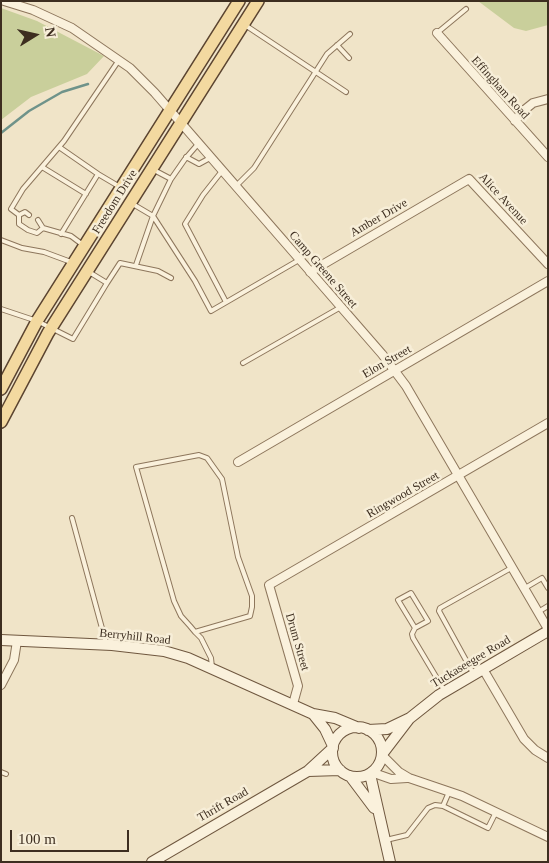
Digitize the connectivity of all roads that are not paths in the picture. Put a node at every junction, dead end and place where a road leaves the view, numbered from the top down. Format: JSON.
{"nodes":[{"id":1,"x":4,"y":1,"type":"edge"},
{"id":2,"x":239,"y":1,"type":"edge"},
{"id":3,"x":258,"y":1,"type":"edge"},
{"id":4,"x":466,"y":9,"type":"dead end"},
{"id":5,"x":244,"y":24,"type":"junction"},
{"id":6,"x":436,"y":33,"type":"joint"},
{"id":7,"x":350,"y":34,"type":"dead end"},
{"id":8,"x":336,"y":45,"type":"junction"},
{"id":9,"x":349,"y":58,"type":"dead end"},
{"id":10,"x":119,"y":60,"type":"junction"},
{"id":11,"x":316,"y":73,"type":"junction"},
{"id":12,"x":346,"y":92,"type":"dead end"},
{"id":13,"x":548,"y":99,"type":"edge"},
{"id":14,"x":169,"y":111,"type":"junction"},
{"id":15,"x":515,"y":121,"type":"junction"},
{"id":16,"x":180,"y":124,"type":"junction"},
{"id":17,"x":198,"y":144,"type":"junction"},
{"id":18,"x":59,"y":147,"type":"junction"},
{"id":19,"x":186,"y":157,"type":"junction"},
{"id":20,"x":548,"y":157,"type":"edge"},
{"id":21,"x":210,"y":158,"type":"junction"},
{"id":22,"x":42,"y":167,"type":"junction"},
{"id":23,"x":152,"y":169,"type":"junction"},
{"id":24,"x":222,"y":171,"type":"junction"},
{"id":25,"x":98,"y":174,"type":"junction"},
{"id":26,"x":171,"y":179,"type":"junction"},
{"id":27,"x":460,"y":184,"type":"joint"},
{"id":28,"x":235,"y":187,"type":"junction"},
{"id":29,"x":121,"y":188,"type":"junction"},
{"id":30,"x":86,"y":194,"type":"junction"},
{"id":31,"x":130,"y":202,"type":"junction"},
{"id":32,"x":19,"y":215,"type":"junction"},
{"id":33,"x":29,"y":215,"type":"dead end"},
{"id":34,"x":153,"y":216,"type":"junction"},
{"id":35,"x":38,"y":220,"type":"dead end"},
{"id":36,"x":43,"y":228,"type":"junction"},
{"id":37,"x":61,"y":234,"type":"junction"},
{"id":38,"x":1,"y":240,"type":"edge"},
{"id":39,"x":84,"y":245,"type":"junction"},
{"id":40,"x":299,"y":260,"type":"junction"},
{"id":41,"x":73,"y":263,"type":"junction"},
{"id":42,"x":548,"y":264,"type":"edge"},
{"id":43,"x":136,"y":265,"type":"junction"},
{"id":44,"x":88,"y":271,"type":"junction"},
{"id":45,"x":310,"y":272,"type":"junction"},
{"id":46,"x":171,"y":278,"type":"dead end"},
{"id":47,"x":548,"y":281,"type":"edge"},
{"id":48,"x":107,"y":283,"type":"junction"},
{"id":49,"x":226,"y":302,"type":"junction"},
{"id":50,"x":341,"y":307,"type":"junction"},
{"id":51,"x":1,"y":309,"type":"edge"},
{"id":52,"x":37,"y":322,"type":"junction"},
{"id":53,"x":52,"y":328,"type":"junction"},
{"id":54,"x":243,"y":363,"type":"dead end"},
{"id":55,"x":395,"y":370,"type":"junction"},
{"id":56,"x":1,"y":389,"type":"edge"},
{"id":57,"x":1,"y":422,"type":"edge"},
{"id":58,"x":548,"y":423,"type":"edge"},
{"id":59,"x":238,"y":462,"type":"dead end"},
{"id":60,"x":459,"y":476,"type":"junction"},
{"id":61,"x":72,"y":518,"type":"dead end"},
{"id":62,"x":513,"y":567,"type":"junction"},
{"id":63,"x":269,"y":585,"type":"joint"},
{"id":64,"x":525,"y":588,"type":"junction"},
{"id":65,"x":548,"y":588,"type":"edge"},
{"id":66,"x":548,"y":606,"type":"edge"},
{"id":67,"x":538,"y":612,"type":"junction"},
{"id":68,"x":414,"y":628,"type":"junction"},
{"id":69,"x":548,"y":630,"type":"edge"},
{"id":70,"x":195,"y":632,"type":"junction"},
{"id":71,"x":1,"y":640,"type":"edge"},
{"id":72,"x":17,"y":641,"type":"junction"},
{"id":73,"x":107,"y":645,"type":"junction"},
{"id":74,"x":212,"y":670,"type":"junction"},
{"id":75,"x":479,"y":672,"type":"junction"},
{"id":76,"x":1,"y":685,"type":"edge"},
{"id":77,"x":445,"y":692,"type":"junction"},
{"id":78,"x":293,"y":704,"type":"junction"},
{"id":79,"x":313,"y":714,"type":"junction"},
{"id":80,"x":410,"y":718,"type":"junction"},
{"id":81,"x":363,"y":729,"type":"junction"},
{"id":82,"x":333,"y":747,"type":"junction"},
{"id":83,"x":382,"y":754,"type":"junction"},
{"id":84,"x":548,"y":758,"type":"edge"},
{"id":85,"x":340,"y":770,"type":"junction"},
{"id":86,"x":308,"y":771,"type":"junction"},
{"id":87,"x":1,"y":772,"type":"edge"},
{"id":88,"x":371,"y":773,"type":"junction"},
{"id":89,"x":6,"y":774,"type":"dead end"},
{"id":90,"x":350,"y":776,"type":"junction"},
{"id":91,"x":409,"y":778,"type":"junction"},
{"id":92,"x":449,"y":792,"type":"junction"},
{"id":93,"x":443,"y":806,"type":"junction"},
{"id":94,"x":496,"y":812,"type":"junction"},
{"id":95,"x":380,"y":818,"type":"junction"},
{"id":96,"x":548,"y":837,"type":"edge"},
{"id":97,"x":386,"y":840,"type":"junction"},
{"id":98,"x":152,"y":862,"type":"edge"},
{"id":99,"x":390,"y":862,"type":"edge"}],
"edges":[{"from":1,"to":10,"type":"street","name":"Camp Greene Street"},
{"from":2,"to":14,"type":"main road","name":"Freedom Drive"},
{"from":3,"to":5,"type":"main road","name":"Freedom Drive"},
{"from":4,"to":6,"type":"lane"},
{"from":5,"to":11,"type":"lane"},
{"from":5,"to":16,"type":"main road","name":"Freedom Drive"},
{"from":6,"to":15,"type":"street","name":"Effingham Road"},
{"from":7,"to":8,"type":"lane"},
{"from":8,"to":9,"type":"lane"},
{"from":8,"to":11,"type":"lane"},
{"from":10,"to":14,"type":"street","name":"Camp Greene Street"},
{"from":10,"to":18,"type":"lane"},
{"from":11,"to":12,"type":"lane"},
{"from":11,"to":28,"type":"lane"},
{"from":13,"to":15,"type":"street"},
{"from":14,"to":16,"type":"street","name":"Camp Greene Street"},
{"from":14,"to":29,"type":"main road","name":"Freedom Drive"},
{"from":15,"to":20,"type":"street","name":"Effingham Road"},
{"from":16,"to":17,"type":"street","name":"Camp Greene Street"},
{"from":16,"to":23,"type":"main road","name":"Freedom Drive"},
{"from":17,"to":19,"type":"lane"},
{"from":17,"to":21,"type":"street","name":"Camp Greene Street"},
{"from":18,"to":22,"type":"lane"},
{"from":18,"to":25,"type":"lane"},
{"from":19,"to":21,"type":"lane"},
{"from":19,"to":26,"type":"lane"},
{"from":21,"to":24,"type":"street","name":"Camp Greene Street"},
{"from":22,"to":30,"type":"lane"},
{"from":22,"to":32,"type":"lane"},
{"from":23,"to":26,"type":"lane"},
{"from":23,"to":31,"type":"main road","name":"Freedom Drive"},
{"from":24,"to":28,"type":"street","name":"Camp Greene Street"},
{"from":24,"to":49,"type":"lane"},
{"from":25,"to":29,"type":"lane"},
{"from":25,"to":30,"type":"lane"},
{"from":26,"to":34,"type":"lane"},
{"from":27,"to":42,"type":"street","name":"Alice Avenue"},
{"from":27,"to":45,"type":"street","name":"Amber Drive"},
{"from":28,"to":40,"type":"street","name":"Camp Greene Street"},
{"from":29,"to":39,"type":"main road","name":"Freedom Drive"},
{"from":30,"to":37,"type":"lane"},
{"from":31,"to":34,"type":"lane"},
{"from":31,"to":44,"type":"main road","name":"Freedom Drive"},
{"from":32,"to":33,"type":"lane"},
{"from":32,"to":36,"type":"lane"},
{"from":34,"to":43,"type":"lane"},
{"from":34,"to":49,"type":"lane"},
{"from":35,"to":36,"type":"lane"},
{"from":36,"to":37,"type":"lane"},
{"from":37,"to":39,"type":"lane"},
{"from":38,"to":41,"type":"lane"},
{"from":39,"to":41,"type":"main road","name":"Freedom Drive"},
{"from":40,"to":45,"type":"street","name":"Camp Greene Street"},
{"from":40,"to":49,"type":"lane"},
{"from":41,"to":52,"type":"main road","name":"Freedom Drive"},
{"from":43,"to":46,"type":"lane"},
{"from":43,"to":48,"type":"lane"},
{"from":44,"to":48,"type":"lane"},
{"from":44,"to":53,"type":"main road","name":"Freedom Drive"},
{"from":45,"to":50,"type":"street","name":"Camp Greene Street"},
{"from":47,"to":55,"type":"street","name":"Elon Street"},
{"from":48,"to":53,"type":"lane"},
{"from":50,"to":54,"type":"lane"},
{"from":50,"to":55,"type":"street","name":"Camp Greene Street"},
{"from":51,"to":52,"type":"lane"},
{"from":52,"to":53,"type":"lane"},
{"from":52,"to":56,"type":"main road","name":"Freedom Drive"},
{"from":53,"to":57,"type":"main road","name":"Freedom Drive"},
{"from":55,"to":59,"type":"street","name":"Elon Street"},
{"from":55,"to":60,"type":"street","name":"Camp Greene Street"},
{"from":58,"to":60,"type":"street","name":"Ringwood Street"},
{"from":60,"to":62,"type":"street","name":"Camp Greene Street"},
{"from":60,"to":63,"type":"street","name":"Ringwood Street"},
{"from":61,"to":73,"type":"lane"},
{"from":62,"to":64,"type":"street","name":"Camp Greene Street"},
{"from":62,"to":75,"type":"lane"},
{"from":63,"to":78,"type":"street","name":"Drum Street"},
{"from":64,"to":65,"type":"lane"},
{"from":64,"to":67,"type":"street","name":"Camp Greene Street"},
{"from":66,"to":67,"type":"lane"},
{"from":67,"to":69,"type":"street","name":"Camp Greene Street"},
{"from":68,"to":68,"type":"lane"},
{"from":68,"to":77,"type":"lane"},
{"from":69,"to":75,"type":"street","name":"Tuckaseegee Road"},
{"from":70,"to":70,"type":"lane"},
{"from":70,"to":74,"type":"lane"},
{"from":71,"to":72,"type":"street","name":"Berryhill Road"},
{"from":72,"to":73,"type":"street","name":"Berryhill Road"},
{"from":72,"to":76,"type":"street"},
{"from":73,"to":74,"type":"street","name":"Berryhill Road"},
{"from":74,"to":78,"type":"street","name":"Berryhill Road"},
{"from":75,"to":77,"type":"street","name":"Tuckaseegee Road"},
{"from":75,"to":84,"type":"street"},
{"from":77,"to":80,"type":"street","name":"Tuckaseegee Road"},
{"from":78,"to":79,"type":"street","name":"Berryhill Road"},
{"from":79,"to":81,"type":"street","name":"Berryhill Road"},
{"from":79,"to":82,"type":"street"},
{"from":80,"to":81,"type":"street","name":"Tuckaseegee Road"},
{"from":80,"to":83,"type":"street","name":"Tuckaseegee Road"},
{"from":81,"to":82,"type":"street"},
{"from":81,"to":83,"type":"street"},
{"from":82,"to":85,"type":"street"},
{"from":82,"to":86,"type":"street","name":"Thrift Road"},
{"from":83,"to":88,"type":"street"},
{"from":83,"to":91,"type":"street"},
{"from":85,"to":86,"type":"street","name":"Thrift Road"},
{"from":85,"to":90,"type":"street"},
{"from":86,"to":98,"type":"street","name":"Thrift Road"},
{"from":87,"to":89,"type":"lane"},
{"from":88,"to":90,"type":"street"},
{"from":88,"to":91,"type":"street"},
{"from":88,"to":95,"type":"street"},
{"from":90,"to":95,"type":"street"},
{"from":91,"to":92,"type":"street"},
{"from":92,"to":93,"type":"lane"},
{"from":92,"to":94,"type":"street"},
{"from":93,"to":94,"type":"lane"},
{"from":93,"to":97,"type":"lane"},
{"from":94,"to":96,"type":"street"},
{"from":95,"to":97,"type":"street"},
{"from":97,"to":99,"type":"street"}]}
